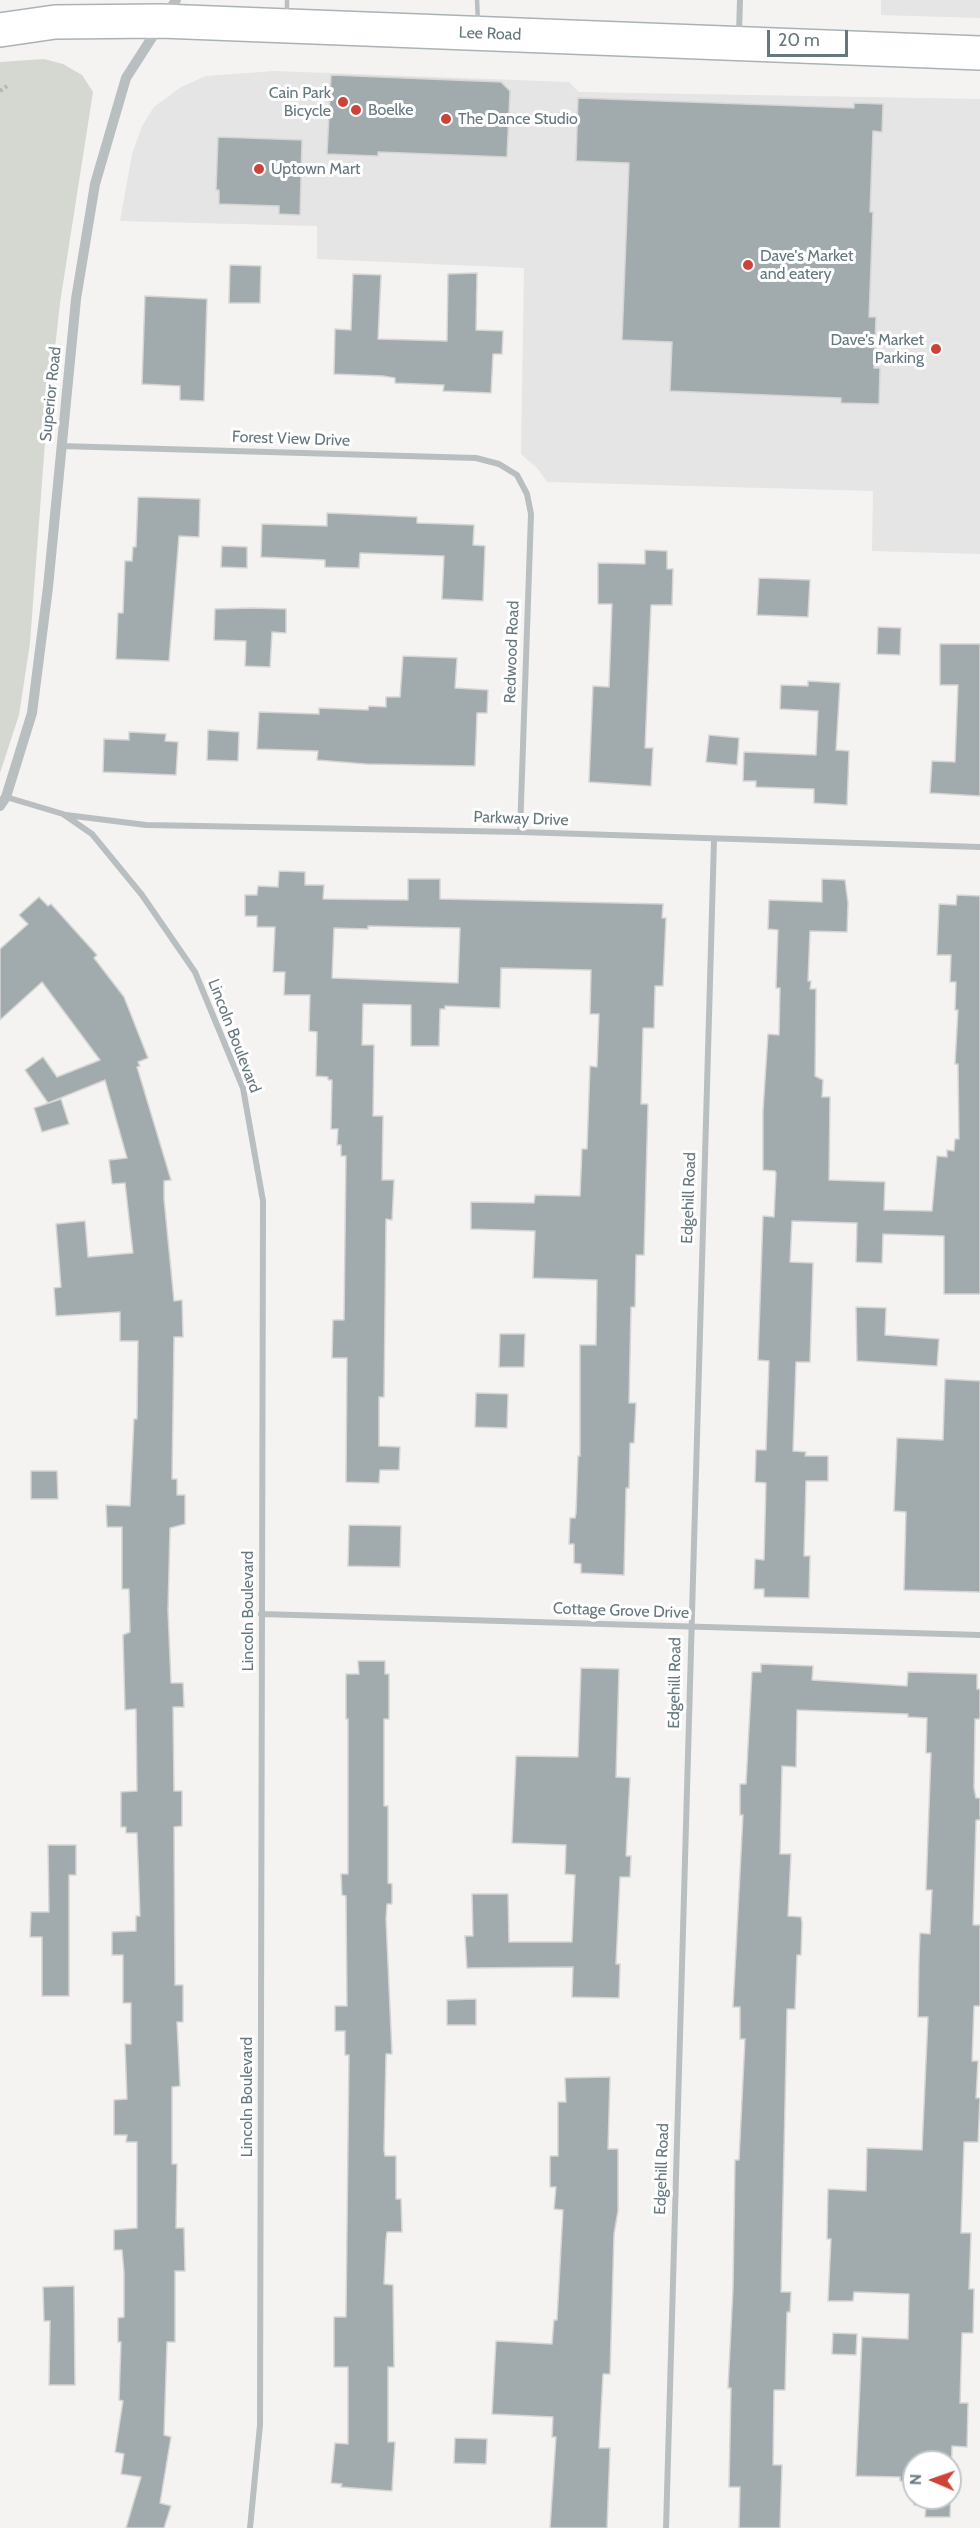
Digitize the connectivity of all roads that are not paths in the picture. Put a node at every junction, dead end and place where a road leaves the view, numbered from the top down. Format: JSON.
{"nodes":[{"id":1,"x":477,"y":0,"type":"edge"},
{"id":2,"x":740,"y":0,"type":"edge"},
{"id":3,"x":168,"y":10,"type":"edge"},
{"id":4,"x":287,"y":13,"type":"edge"},
{"id":5,"x":0,"y":30,"type":"edge"},
{"id":6,"x":478,"y":34,"type":"junction"},
{"id":7,"x":739,"y":43,"type":"junction"},
{"id":8,"x":980,"y":53,"type":"edge"},
{"id":9,"x":60,"y":446,"type":"junction"},
{"id":10,"x":517,"y":476,"type":"joint"},
{"id":11,"x":3,"y":801,"type":"edge"},
{"id":12,"x":63,"y":814,"type":"junction"},
{"id":13,"x":520,"y":832,"type":"junction"},
{"id":14,"x":714,"y":840,"type":"junction"},
{"id":15,"x":980,"y":848,"type":"edge"},
{"id":16,"x":261,"y":1614,"type":"junction"},
{"id":17,"x":690,"y":1627,"type":"junction"},
{"id":18,"x":980,"y":1635,"type":"edge"},
{"id":19,"x":250,"y":2528,"type":"edge"},
{"id":20,"x":666,"y":2528,"type":"edge"}],
"edges":[{"from":1,"to":6,"type":"lane"},
{"from":2,"to":7,"type":"street"},
{"from":3,"to":4,"type":"main road","name":"Lee Road"},
{"from":3,"to":5,"type":"main road","name":"Lee Road"},
{"from":3,"to":9,"type":"street","name":"Superior Road"},
{"from":4,"to":6,"type":"main road","name":"Lee Road"},
{"from":6,"to":7,"type":"main road","name":"Lee Road"},
{"from":7,"to":8,"type":"main road","name":"Lee Road"},
{"from":9,"to":10,"type":"street","name":"Forest View Drive"},
{"from":9,"to":11,"type":"street","name":"Superior Road"},
{"from":10,"to":13,"type":"street","name":"Redwood Road"},
{"from":11,"to":12,"type":"street","name":"Lincoln Boulevard"},
{"from":12,"to":13,"type":"street","name":"Parkway Drive"},
{"from":12,"to":16,"type":"street","name":"Lincoln Boulevard"},
{"from":13,"to":14,"type":"street","name":"Parkway Drive"},
{"from":14,"to":15,"type":"street","name":"Parkway Drive"},
{"from":14,"to":17,"type":"street","name":"Edgehill Road"},
{"from":16,"to":17,"type":"street","name":"Cottage Grove Drive"},
{"from":16,"to":19,"type":"street","name":"Lincoln Boulevard"},
{"from":17,"to":18,"type":"street","name":"Cottage Grove Drive"},
{"from":17,"to":20,"type":"street","name":"Edgehill Road"}]}
